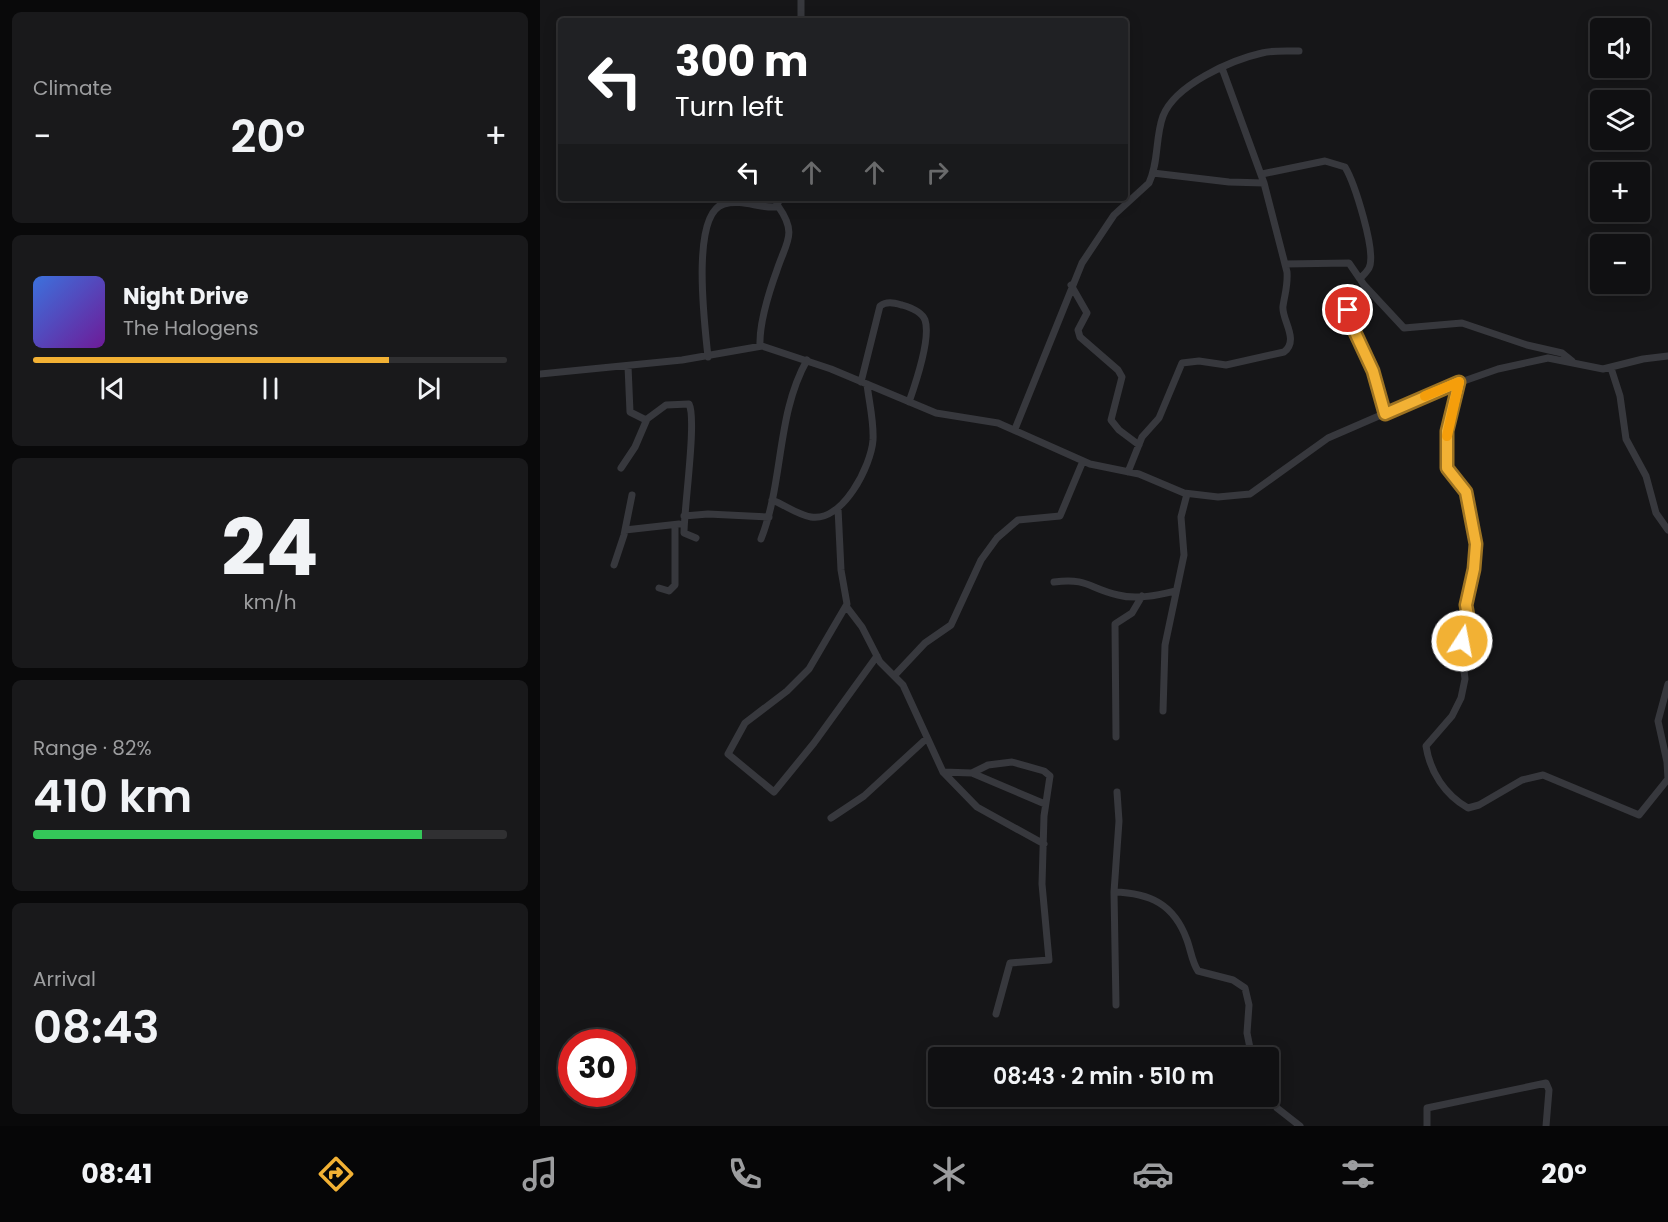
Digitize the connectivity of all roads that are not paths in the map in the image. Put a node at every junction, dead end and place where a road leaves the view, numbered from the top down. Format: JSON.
{"nodes":[{"id":1,"x":801,"y":0,"type":"edge"},
{"id":2,"x":801,"y":18,"type":"edge"},
{"id":3,"x":1299,"y":51,"type":"dead end"},
{"id":4,"x":1222,"y":68,"type":"junction"},
{"id":5,"x":1153,"y":173,"type":"junction"},
{"id":6,"x":1262,"y":174,"type":"junction"},
{"id":7,"x":1264,"y":183,"type":"junction"},
{"id":8,"x":780,"y":201,"type":"edge"},
{"id":9,"x":778,"y":206,"type":"junction"},
{"id":10,"x":1285,"y":264,"type":"junction"},
{"id":11,"x":1360,"y":279,"type":"junction"},
{"id":12,"x":1071,"y":285,"type":"junction"},
{"id":13,"x":1366,"y":288,"type":"junction"},
{"id":14,"x":760,"y":346,"type":"junction"},
{"id":15,"x":1668,"y":356,"type":"edge"},
{"id":16,"x":708,"y":357,"type":"junction"},
{"id":17,"x":807,"y":360,"type":"junction"},
{"id":18,"x":1572,"y":361,"type":"junction"},
{"id":19,"x":628,"y":366,"type":"junction"},
{"id":20,"x":1611,"y":368,"type":"junction"},
{"id":21,"x":540,"y":374,"type":"edge"},
{"id":22,"x":1459,"y":382,"type":"junction"},
{"id":23,"x":864,"y":383,"type":"junction"},
{"id":24,"x":909,"y":402,"type":"junction"},
{"id":25,"x":1385,"y":414,"type":"junction"},
{"id":26,"x":646,"y":420,"type":"junction"},
{"id":27,"x":1015,"y":429,"type":"junction"},
{"id":28,"x":1139,"y":445,"type":"junction"},
{"id":29,"x":1083,"y":461,"type":"junction"},
{"id":30,"x":621,"y":468,"type":"dead end"},
{"id":31,"x":1128,"y":472,"type":"junction"},
{"id":32,"x":1187,"y":494,"type":"junction"},
{"id":33,"x":632,"y":495,"type":"dead end"},
{"id":34,"x":772,"y":500,"type":"junction"},
{"id":35,"x":838,"y":508,"type":"junction"},
{"id":36,"x":769,"y":517,"type":"junction"},
{"id":37,"x":684,"y":520,"type":"junction"},
{"id":38,"x":675,"y":525,"type":"junction"},
{"id":39,"x":625,"y":530,"type":"junction"},
{"id":40,"x":1668,"y":530,"type":"edge"},
{"id":41,"x":696,"y":538,"type":"dead end"},
{"id":42,"x":761,"y":539,"type":"dead end"},
{"id":43,"x":614,"y":565,"type":"dead end"},
{"id":44,"x":1054,"y":582,"type":"dead end"},
{"id":45,"x":659,"y":588,"type":"dead end"},
{"id":46,"x":1175,"y":591,"type":"junction"},
{"id":47,"x":1142,"y":596,"type":"junction"},
{"id":48,"x":846,"y":606,"type":"junction"},
{"id":49,"x":877,"y":656,"type":"junction"},
{"id":50,"x":894,"y":676,"type":"junction"},
{"id":51,"x":1668,"y":684,"type":"edge"},
{"id":52,"x":1163,"y":711,"type":"dead end"},
{"id":53,"x":1116,"y":737,"type":"dead end"},
{"id":54,"x":926,"y":739,"type":"junction"},
{"id":55,"x":943,"y":772,"type":"junction"},
{"id":56,"x":972,"y":773,"type":"junction"},
{"id":57,"x":1117,"y":792,"type":"dead end"},
{"id":58,"x":1045,"y":804,"type":"junction"},
{"id":59,"x":831,"y":818,"type":"dead end"},
{"id":60,"x":1044,"y":844,"type":"junction"},
{"id":61,"x":1114,"y":892,"type":"junction"},
{"id":62,"x":1116,"y":1005,"type":"dead end"},
{"id":63,"x":996,"y":1014,"type":"dead end"},
{"id":64,"x":1249,"y":1047,"type":"edge"},
{"id":65,"x":1276,"y":1107,"type":"edge"},
{"id":66,"x":1300,"y":1126,"type":"edge"},
{"id":67,"x":1427,"y":1126,"type":"edge"},
{"id":68,"x":1544,"y":1126,"type":"edge"}],
"edges":[{"from":1,"to":2,"type":"street"},
{"from":3,"to":4,"type":"street"},
{"from":4,"to":5,"type":"street"},
{"from":4,"to":6,"type":"street"},
{"from":5,"to":7,"type":"street"},
{"from":5,"to":12,"type":"street"},
{"from":6,"to":7,"type":"street"},
{"from":6,"to":11,"type":"street"},
{"from":7,"to":10,"type":"street"},
{"from":8,"to":9,"type":"street"},
{"from":9,"to":14,"type":"street"},
{"from":9,"to":16,"type":"street"},
{"from":10,"to":11,"type":"street"},
{"from":10,"to":28,"type":"street"},
{"from":11,"to":13,"type":"street"},
{"from":12,"to":27,"type":"street"},
{"from":12,"to":28,"type":"street"},
{"from":13,"to":18,"type":"street"},
{"from":13,"to":25,"type":"street"},
{"from":14,"to":16,"type":"street"},
{"from":14,"to":17,"type":"street"},
{"from":15,"to":20,"type":"street"},
{"from":16,"to":19,"type":"street"},
{"from":17,"to":23,"type":"street"},
{"from":17,"to":34,"type":"street"},
{"from":18,"to":20,"type":"street"},
{"from":18,"to":22,"type":"street"},
{"from":19,"to":21,"type":"street"},
{"from":19,"to":26,"type":"street"},
{"from":20,"to":40,"type":"street"},
{"from":22,"to":25,"type":"street"},
{"from":22,"to":51,"type":"street"},
{"from":23,"to":24,"type":"street"},
{"from":23,"to":24,"type":"street"},
{"from":23,"to":35,"type":"street"},
{"from":24,"to":27,"type":"street"},
{"from":25,"to":32,"type":"street"},
{"from":26,"to":30,"type":"street"},
{"from":26,"to":37,"type":"street"},
{"from":27,"to":29,"type":"street"},
{"from":28,"to":31,"type":"street"},
{"from":29,"to":31,"type":"street"},
{"from":29,"to":50,"type":"street"},
{"from":31,"to":32,"type":"street"},
{"from":32,"to":46,"type":"street"},
{"from":33,"to":39,"type":"street"},
{"from":34,"to":35,"type":"street"},
{"from":34,"to":36,"type":"street"},
{"from":35,"to":48,"type":"street"},
{"from":36,"to":37,"type":"street"},
{"from":36,"to":42,"type":"street"},
{"from":37,"to":38,"type":"street"},
{"from":37,"to":41,"type":"street"},
{"from":38,"to":39,"type":"street"},
{"from":38,"to":45,"type":"street"},
{"from":39,"to":43,"type":"street"},
{"from":44,"to":47,"type":"street"},
{"from":46,"to":47,"type":"street"},
{"from":46,"to":52,"type":"street"},
{"from":47,"to":53,"type":"street"},
{"from":48,"to":49,"type":"street"},
{"from":48,"to":49,"type":"street"},
{"from":49,"to":50,"type":"street"},
{"from":50,"to":54,"type":"street"},
{"from":54,"to":55,"type":"street"},
{"from":54,"to":59,"type":"street"},
{"from":55,"to":56,"type":"street"},
{"from":55,"to":60,"type":"street"},
{"from":56,"to":58,"type":"street"},
{"from":56,"to":58,"type":"street"},
{"from":57,"to":61,"type":"street"},
{"from":58,"to":60,"type":"street"},
{"from":60,"to":63,"type":"street"},
{"from":61,"to":62,"type":"street"},
{"from":61,"to":64,"type":"street"},
{"from":65,"to":66,"type":"street"},
{"from":67,"to":68,"type":"street"}]}
